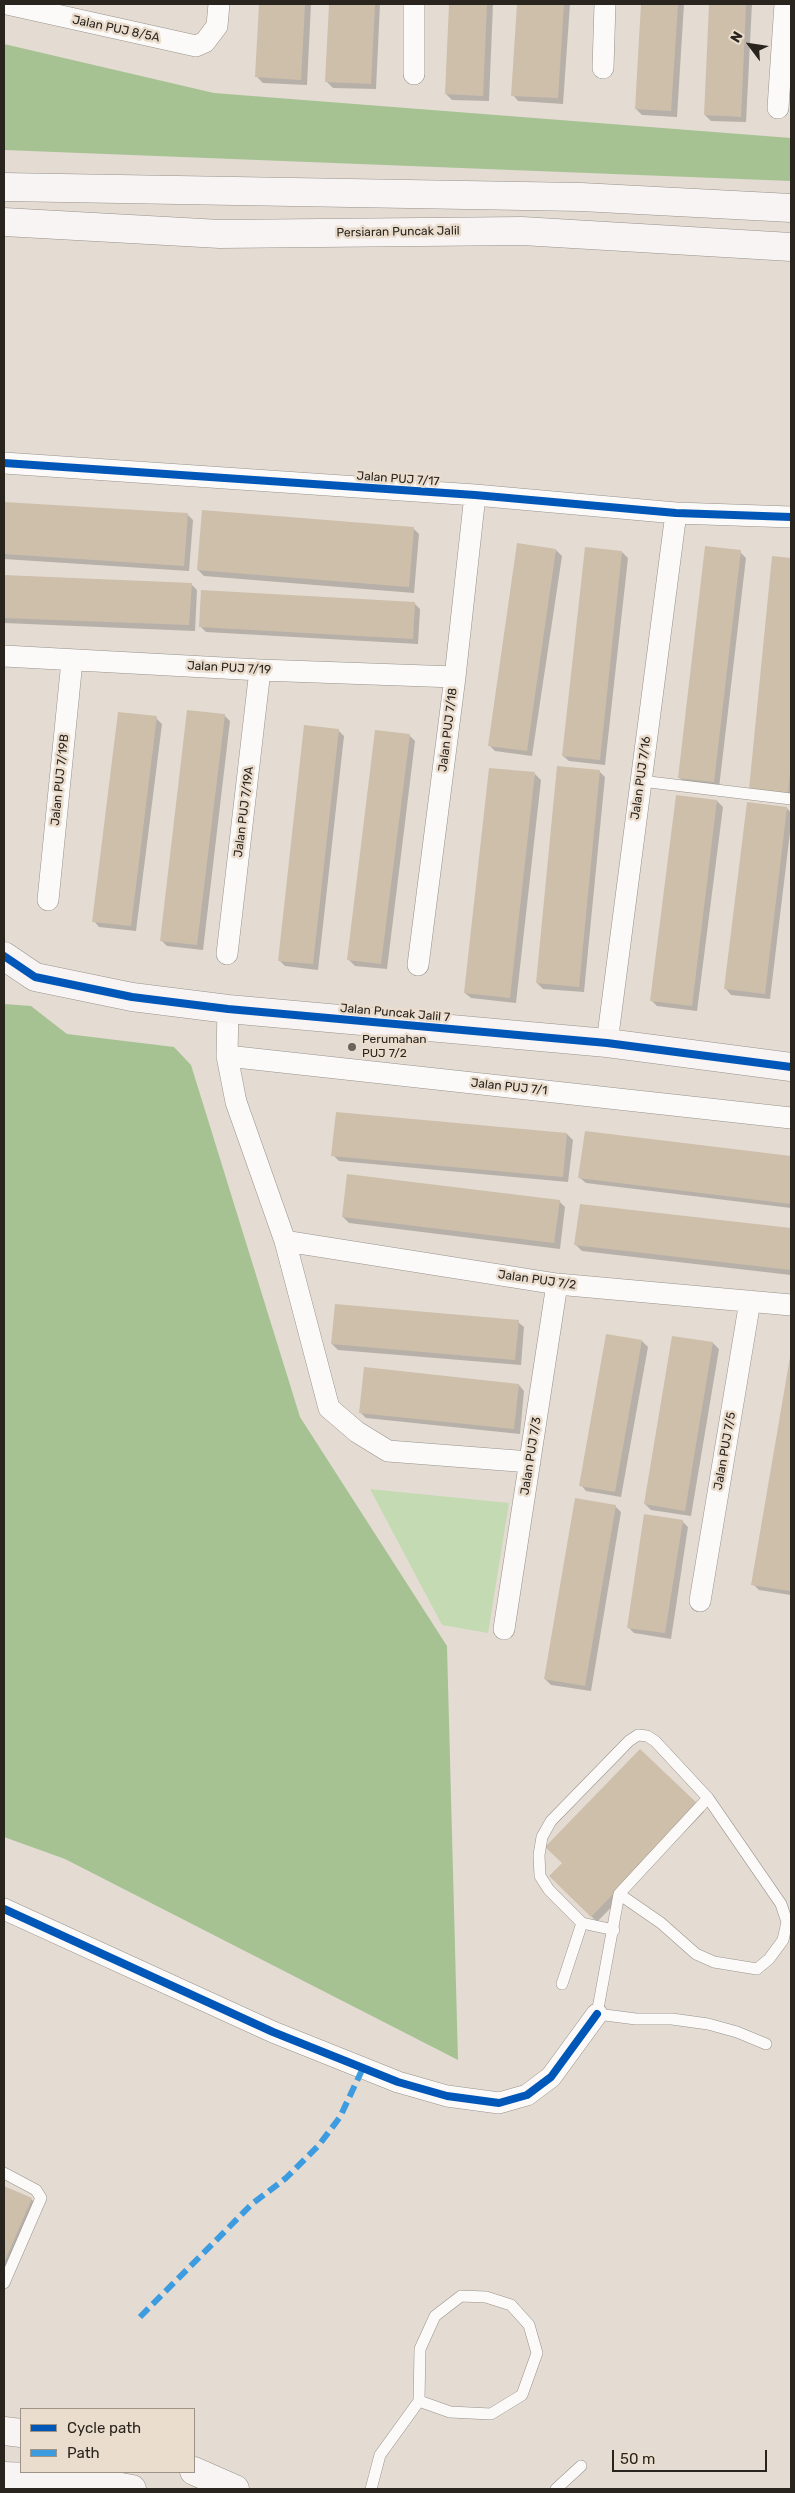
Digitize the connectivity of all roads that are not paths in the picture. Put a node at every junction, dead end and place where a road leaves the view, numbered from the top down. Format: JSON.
{"nodes":[{"id":1,"x":7,"y":4,"type":"edge"},
{"id":2,"x":219,"y":4,"type":"edge"},
{"id":3,"x":414,"y":4,"type":"edge"},
{"id":4,"x":604,"y":4,"type":"edge"},
{"id":5,"x":785,"y":4,"type":"edge"},
{"id":6,"x":603,"y":68,"type":"dead end"},
{"id":7,"x":414,"y":74,"type":"dead end"},
{"id":8,"x":778,"y":108,"type":"dead end"},
{"id":9,"x":4,"y":187,"type":"edge"},
{"id":10,"x":791,"y":208,"type":"edge"},
{"id":11,"x":4,"y":222,"type":"edge"},
{"id":12,"x":791,"y":247,"type":"edge"},
{"id":13,"x":4,"y":463,"type":"edge"},
{"id":14,"x":475,"y":495,"type":"junction"},
{"id":15,"x":676,"y":514,"type":"junction"},
{"id":16,"x":791,"y":518,"type":"edge"},
{"id":17,"x":4,"y":656,"type":"edge"},
{"id":18,"x":72,"y":661,"type":"junction"},
{"id":19,"x":260,"y":670,"type":"junction"},
{"id":20,"x":455,"y":677,"type":"junction"},
{"id":21,"x":641,"y":781,"type":"junction"},
{"id":22,"x":791,"y":799,"type":"edge"},
{"id":23,"x":48,"y":900,"type":"dead end"},
{"id":24,"x":227,"y":954,"type":"dead end"},
{"id":25,"x":4,"y":956,"type":"edge"},
{"id":26,"x":418,"y":965,"type":"dead end"},
{"id":27,"x":228,"y":1009,"type":"junction"},
{"id":28,"x":607,"y":1043,"type":"junction"},
{"id":29,"x":227,"y":1056,"type":"junction"},
{"id":30,"x":791,"y":1067,"type":"edge"},
{"id":31,"x":791,"y":1118,"type":"edge"},
{"id":32,"x":285,"y":1241,"type":"junction"},
{"id":33,"x":558,"y":1284,"type":"junction"},
{"id":34,"x":750,"y":1302,"type":"junction"},
{"id":35,"x":791,"y":1305,"type":"edge"},
{"id":36,"x":530,"y":1462,"type":"junction"},
{"id":37,"x":700,"y":1601,"type":"dead end"},
{"id":38,"x":504,"y":1629,"type":"dead end"},
{"id":39,"x":708,"y":1798,"type":"junction"},
{"id":40,"x":619,"y":1894,"type":"junction"},
{"id":41,"x":4,"y":1909,"type":"edge"},
{"id":42,"x":582,"y":1923,"type":"junction"},
{"id":43,"x":614,"y":1930,"type":"junction"},
{"id":44,"x":562,"y":1984,"type":"dead end"},
{"id":45,"x":597,"y":2014,"type":"junction"},
{"id":46,"x":766,"y":2044,"type":"dead end"},
{"id":47,"x":4,"y":2173,"type":"edge"},
{"id":48,"x":4,"y":2282,"type":"edge"},
{"id":49,"x":420,"y":2400,"type":"junction"},
{"id":50,"x":4,"y":2431,"type":"edge"},
{"id":51,"x":20,"y":2433,"type":"edge"},
{"id":52,"x":581,"y":2466,"type":"dead end"},
{"id":53,"x":195,"y":2471,"type":"edge"},
{"id":54,"x":4,"y":2476,"type":"edge"},
{"id":55,"x":132,"y":2489,"type":"edge"},
{"id":56,"x":235,"y":2489,"type":"edge"},
{"id":57,"x":371,"y":2489,"type":"edge"},
{"id":58,"x":556,"y":2489,"type":"edge"}],
"edges":[{"from":1,"to":2,"type":"street","name":"Jalan PUJ 8/5A"},
{"from":3,"to":7,"type":"street"},
{"from":4,"to":6,"type":"street"},
{"from":5,"to":8,"type":"street"},
{"from":9,"to":10,"type":"main road"},
{"from":11,"to":12,"type":"main road","name":"Persiaran Puncak Jalil"},
{"from":13,"to":14,"type":"street","name":"Jalan PUJ 7/17"},
{"from":14,"to":15,"type":"street","name":"Jalan PUJ 7/17"},
{"from":14,"to":20,"type":"street","name":"Jalan PUJ 7/18"},
{"from":15,"to":16,"type":"street","name":"Jalan PUJ 7/17"},
{"from":15,"to":21,"type":"street","name":"Jalan PUJ 7/16"},
{"from":17,"to":18,"type":"street","name":"Jalan PUJ 7/19"},
{"from":18,"to":19,"type":"street","name":"Jalan PUJ 7/19"},
{"from":18,"to":23,"type":"street","name":"Jalan PUJ 7/19B"},
{"from":19,"to":20,"type":"street","name":"Jalan PUJ 7/19"},
{"from":19,"to":24,"type":"street","name":"Jalan PUJ 7/19A"},
{"from":20,"to":26,"type":"street","name":"Jalan PUJ 7/18"},
{"from":21,"to":22,"type":"lane"},
{"from":21,"to":28,"type":"street","name":"Jalan PUJ 7/16"},
{"from":25,"to":27,"type":"main road","name":"Jalan Puncak Jalil 7"},
{"from":27,"to":28,"type":"main road","name":"Jalan Puncak Jalil 7"},
{"from":27,"to":29,"type":"street"},
{"from":28,"to":30,"type":"main road","name":"Jalan Puncak Jalil 7"},
{"from":29,"to":31,"type":"street","name":"Jalan PUJ 7/1"},
{"from":29,"to":32,"type":"street"},
{"from":32,"to":33,"type":"street","name":"Jalan PUJ 7/2"},
{"from":32,"to":36,"type":"street"},
{"from":33,"to":34,"type":"street","name":"Jalan PUJ 7/2"},
{"from":33,"to":36,"type":"street","name":"Jalan PUJ 7/3"},
{"from":34,"to":35,"type":"street","name":"Jalan PUJ 7/2"},
{"from":34,"to":37,"type":"street","name":"Jalan PUJ 7/5"},
{"from":36,"to":38,"type":"street","name":"Jalan PUJ 7/3"},
{"from":39,"to":40,"type":"lane"},
{"from":39,"to":40,"type":"lane"},
{"from":39,"to":42,"type":"lane"},
{"from":40,"to":43,"type":"lane"},
{"from":41,"to":45,"type":"street"},
{"from":42,"to":43,"type":"lane"},
{"from":42,"to":44,"type":"lane"},
{"from":43,"to":45,"type":"lane"},
{"from":45,"to":46,"type":"lane"},
{"from":47,"to":48,"type":"lane"},
{"from":49,"to":49,"type":"lane"},
{"from":49,"to":57,"type":"lane"},
{"from":50,"to":51,"type":"main road"},
{"from":52,"to":58,"type":"lane"},
{"from":53,"to":56,"type":"main road"},
{"from":54,"to":55,"type":"main road"}]}
